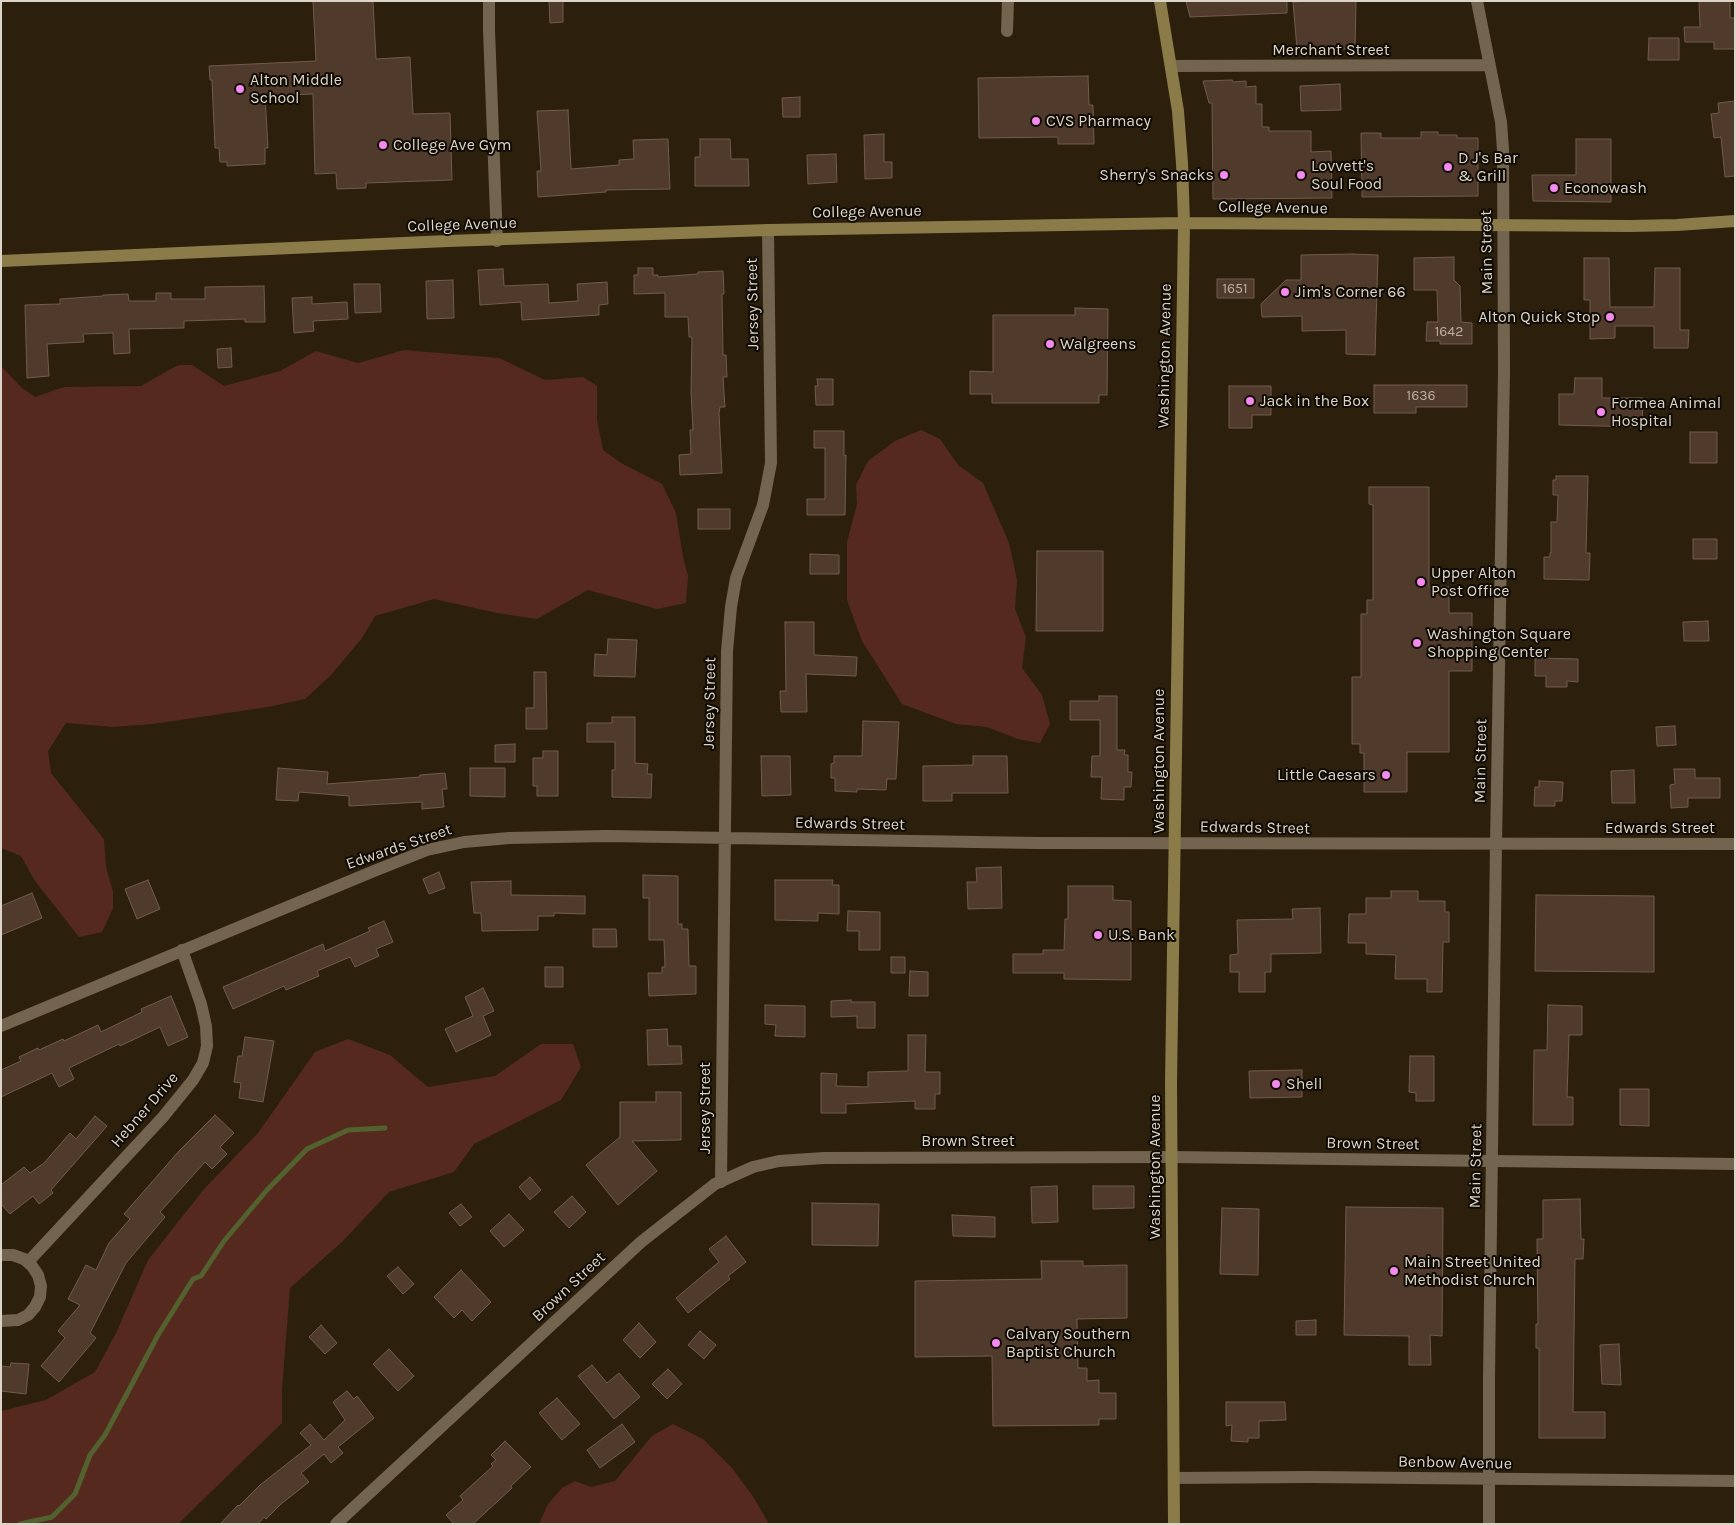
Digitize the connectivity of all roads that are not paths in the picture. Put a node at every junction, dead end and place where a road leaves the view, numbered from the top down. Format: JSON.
{"nodes":[{"id":1,"x":489,"y":1,"type":"edge"},
{"id":2,"x":1008,"y":1,"type":"edge"},
{"id":3,"x":1160,"y":1,"type":"edge"},
{"id":4,"x":1477,"y":1,"type":"edge"},
{"id":5,"x":1007,"y":31,"type":"dead end"},
{"id":6,"x":1489,"y":65,"type":"junction"},
{"id":7,"x":1172,"y":66,"type":"junction"},
{"id":8,"x":1735,"y":221,"type":"edge"},
{"id":9,"x":1184,"y":223,"type":"junction"},
{"id":10,"x":1502,"y":226,"type":"junction"},
{"id":11,"x":768,"y":230,"type":"junction"},
{"id":12,"x":497,"y":241,"type":"junction"},
{"id":13,"x":1,"y":261,"type":"edge"},
{"id":14,"x":724,"y":839,"type":"junction"},
{"id":15,"x":1174,"y":843,"type":"junction"},
{"id":16,"x":1496,"y":844,"type":"junction"},
{"id":17,"x":1735,"y":844,"type":"edge"},
{"id":18,"x":182,"y":950,"type":"junction"},
{"id":19,"x":1,"y":1026,"type":"edge"},
{"id":20,"x":1170,"y":1157,"type":"junction"},
{"id":21,"x":1493,"y":1162,"type":"junction"},
{"id":22,"x":1735,"y":1164,"type":"edge"},
{"id":23,"x":721,"y":1182,"type":"junction"},
{"id":24,"x":1,"y":1255,"type":"edge"},
{"id":25,"x":28,"y":1262,"type":"junction"},
{"id":26,"x":1,"y":1321,"type":"edge"},
{"id":27,"x":1174,"y":1478,"type":"junction"},
{"id":28,"x":1489,"y":1479,"type":"junction"},
{"id":29,"x":1735,"y":1481,"type":"edge"},
{"id":30,"x":336,"y":1524,"type":"edge"},
{"id":31,"x":1174,"y":1524,"type":"edge"},
{"id":32,"x":1489,"y":1524,"type":"edge"}],
"edges":[{"from":1,"to":12,"type":"street"},
{"from":2,"to":5,"type":"street"},
{"from":3,"to":7,"type":"main road","name":"Washington Avenue"},
{"from":4,"to":6,"type":"street","name":"Main Street"},
{"from":6,"to":7,"type":"street","name":"Merchant Street"},
{"from":6,"to":10,"type":"street","name":"Main Street"},
{"from":7,"to":9,"type":"main road","name":"Washington Avenue"},
{"from":8,"to":10,"type":"main road","name":"College Avenue"},
{"from":9,"to":10,"type":"main road","name":"College Avenue"},
{"from":9,"to":11,"type":"main road","name":"College Avenue"},
{"from":9,"to":15,"type":"main road","name":"Washington Avenue"},
{"from":10,"to":16,"type":"street","name":"Main Street"},
{"from":11,"to":12,"type":"main road","name":"College Avenue"},
{"from":11,"to":14,"type":"street","name":"Jersey Street"},
{"from":12,"to":13,"type":"main road","name":"College Avenue"},
{"from":14,"to":15,"type":"street","name":"Edwards Street"},
{"from":14,"to":18,"type":"street","name":"Edwards Street"},
{"from":14,"to":23,"type":"street","name":"Jersey Street"},
{"from":15,"to":16,"type":"street","name":"Edwards Street"},
{"from":15,"to":20,"type":"main road","name":"Washington Avenue"},
{"from":16,"to":17,"type":"street","name":"Edwards Street"},
{"from":16,"to":21,"type":"street","name":"Main Street"},
{"from":18,"to":19,"type":"street","name":"Edwards Street"},
{"from":18,"to":25,"type":"street","name":"Hebner Drive"},
{"from":20,"to":21,"type":"street","name":"Brown Street"},
{"from":20,"to":23,"type":"street","name":"Brown Street"},
{"from":20,"to":27,"type":"main road","name":"Washington Avenue"},
{"from":21,"to":22,"type":"street","name":"Brown Street"},
{"from":21,"to":28,"type":"street","name":"Main Street"},
{"from":23,"to":30,"type":"street","name":"Brown Street"},
{"from":24,"to":25,"type":"street"},
{"from":25,"to":26,"type":"street"},
{"from":27,"to":28,"type":"street","name":"Benbow Avenue"},
{"from":27,"to":31,"type":"main road","name":"Washington Avenue"},
{"from":28,"to":29,"type":"street","name":"Benbow Avenue"},
{"from":28,"to":32,"type":"street","name":"Main Street"}]}
